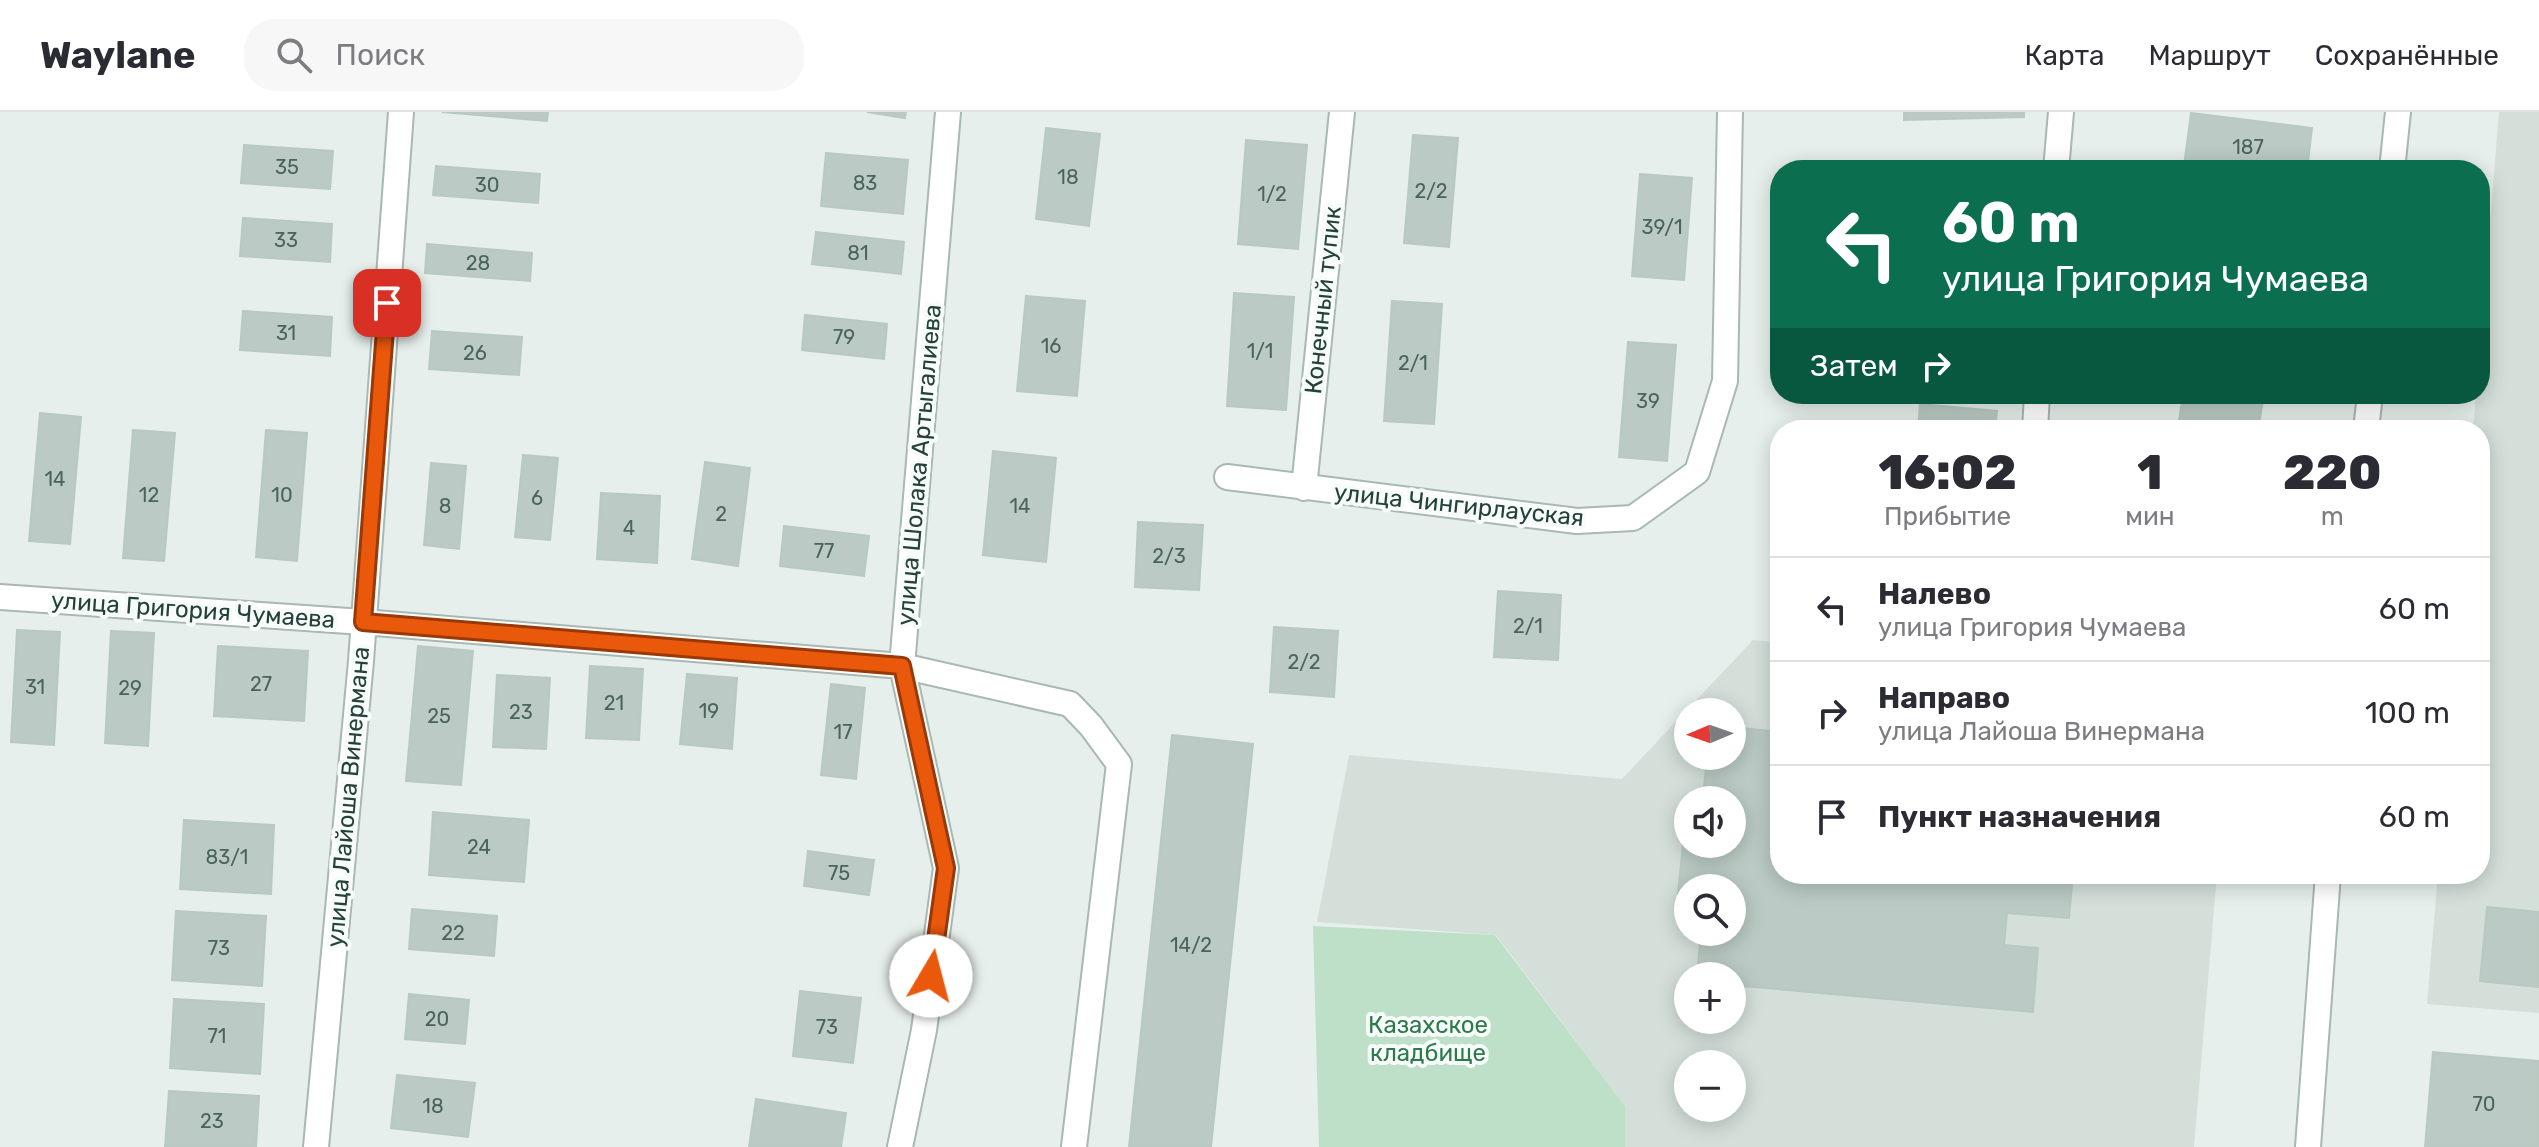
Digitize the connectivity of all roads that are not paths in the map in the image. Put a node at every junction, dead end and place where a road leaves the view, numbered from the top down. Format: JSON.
{"nodes":[{"id":1,"x":401,"y":112,"type":"edge"},
{"id":2,"x":948,"y":112,"type":"edge"},
{"id":3,"x":1342,"y":112,"type":"edge"},
{"id":4,"x":1730,"y":112,"type":"edge"},
{"id":5,"x":2061,"y":112,"type":"edge"},
{"id":6,"x":2398,"y":112,"type":"edge"},
{"id":7,"x":2057,"y":160,"type":"edge"},
{"id":8,"x":2393,"y":160,"type":"edge"},
{"id":9,"x":1227,"y":477,"type":"dead end"},
{"id":10,"x":1304,"y":488,"type":"junction"},
{"id":11,"x":0,"y":597,"type":"edge"},
{"id":12,"x":363,"y":622,"type":"junction"},
{"id":13,"x":902,"y":666,"type":"junction"},
{"id":14,"x":2327,"y":884,"type":"edge"},
{"id":15,"x":316,"y":1147,"type":"edge"},
{"id":16,"x":900,"y":1147,"type":"edge"},
{"id":17,"x":1074,"y":1147,"type":"edge"},
{"id":18,"x":2308,"y":1147,"type":"edge"}],
"edges":[{"from":1,"to":12,"type":"street","name":"улица Лайоша Винермана"},
{"from":2,"to":13,"type":"street","name":"улица Шолака Артыгалиева"},
{"from":3,"to":10,"type":"street","name":"Конечный тупик"},
{"from":4,"to":10,"type":"street","name":"улица Чингирлауская"},
{"from":5,"to":7,"type":"street"},
{"from":6,"to":8,"type":"street"},
{"from":9,"to":10,"type":"street","name":"улица Чингирлауская"},
{"from":11,"to":12,"type":"street","name":"улица Григория Чумаева"},
{"from":12,"to":13,"type":"street","name":"улица Григория Чумаева"},
{"from":12,"to":15,"type":"street","name":"улица Лайоша Винермана"},
{"from":13,"to":16,"type":"street","name":"улица Шолака Артыгалиева"},
{"from":13,"to":17,"type":"street","name":"улица Григория Чумаева"},
{"from":14,"to":18,"type":"street"}]}
